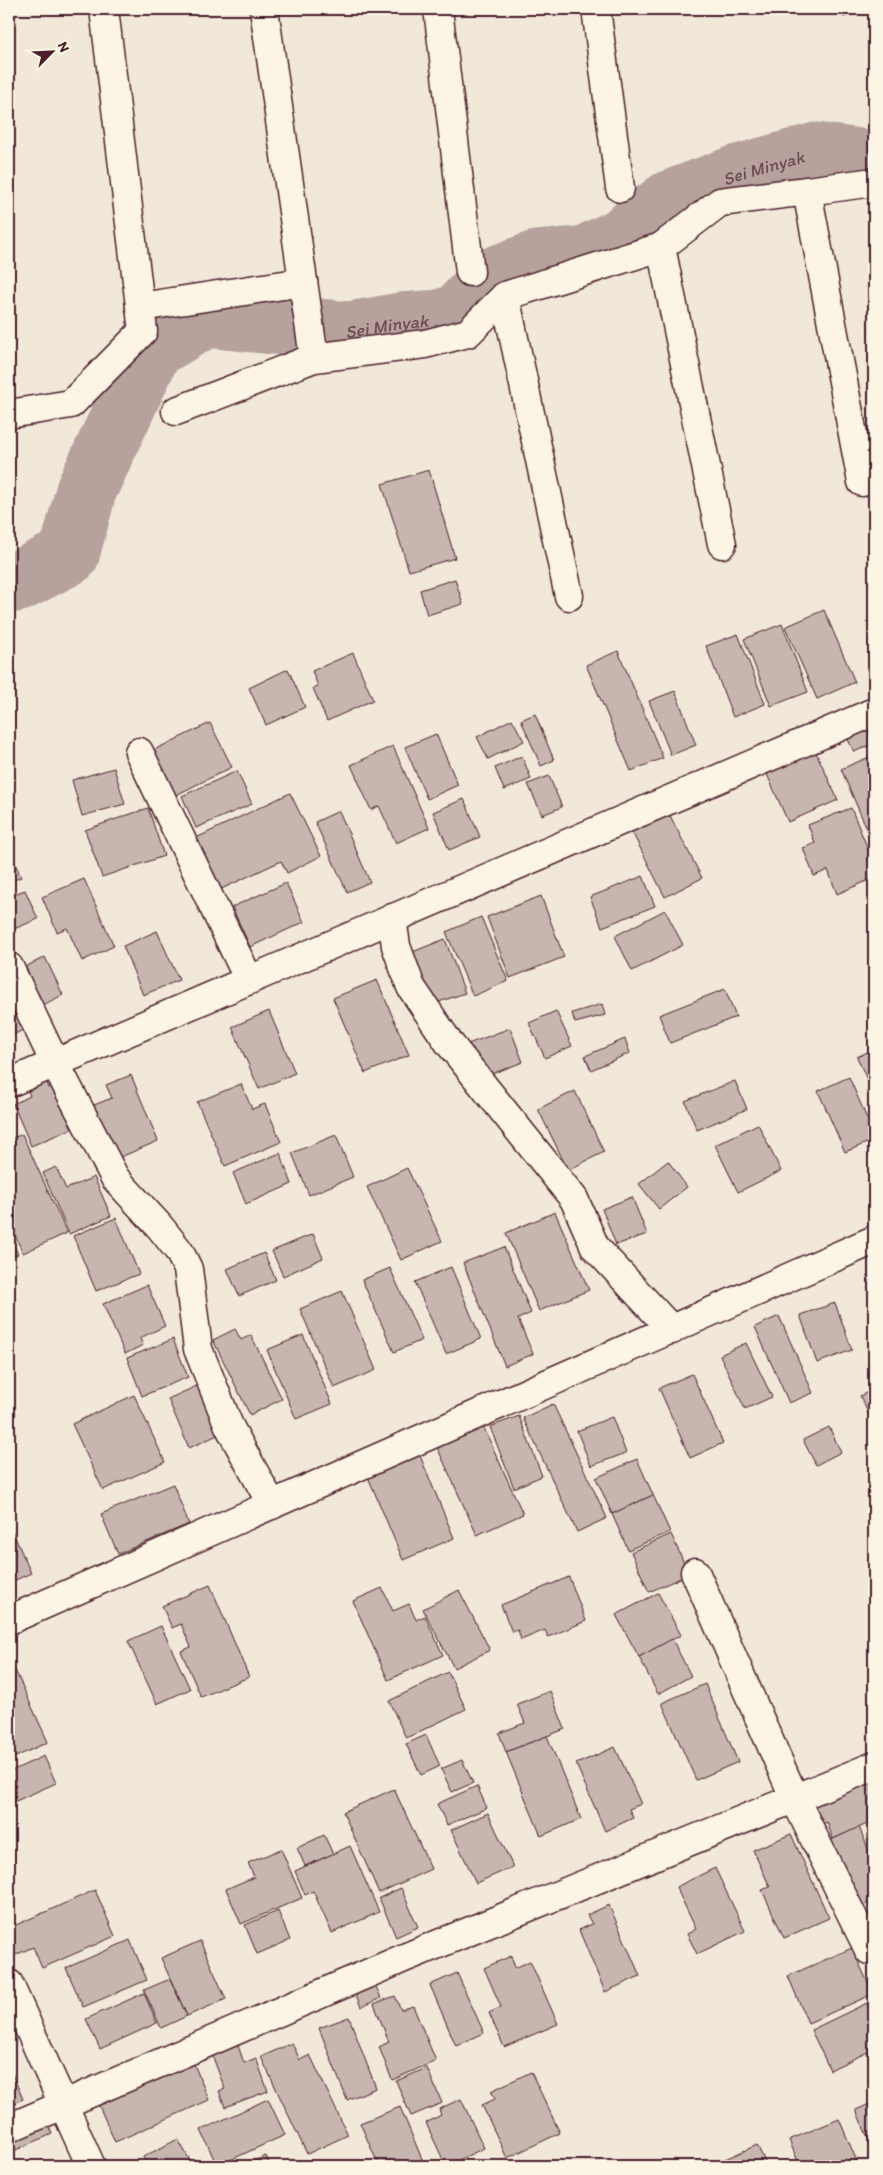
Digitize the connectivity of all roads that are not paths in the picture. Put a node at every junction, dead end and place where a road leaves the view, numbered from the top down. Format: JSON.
{"nodes":[{"id":1,"x":104,"y":9,"type":"edge"},
{"id":2,"x":264,"y":9,"type":"edge"},
{"id":3,"x":438,"y":9,"type":"edge"},
{"id":4,"x":596,"y":9,"type":"edge"},
{"id":5,"x":874,"y":182,"type":"edge"},
{"id":6,"x":620,"y":188,"type":"dead end"},
{"id":7,"x":807,"y":191,"type":"junction"},
{"id":8,"x":660,"y":247,"type":"junction"},
{"id":9,"x":470,"y":272,"type":"dead end"},
{"id":10,"x":304,"y":288,"type":"junction"},
{"id":11,"x":505,"y":296,"type":"junction"},
{"id":12,"x":140,"y":306,"type":"junction"},
{"id":13,"x":313,"y":353,"type":"junction"},
{"id":14,"x":176,"y":411,"type":"dead end"},
{"id":15,"x":9,"y":414,"type":"edge"},
{"id":16,"x":862,"y":482,"type":"dead end"},
{"id":17,"x":722,"y":544,"type":"dead end"},
{"id":18,"x":569,"y":596,"type":"dead end"},
{"id":19,"x":874,"y":712,"type":"edge"},
{"id":20,"x":139,"y":752,"type":"dead end"},
{"id":21,"x":392,"y":918,"type":"junction"},
{"id":22,"x":9,"y":967,"type":"edge"},
{"id":23,"x":249,"y":980,"type":"junction"},
{"id":24,"x":55,"y":1063,"type":"junction"},
{"id":25,"x":9,"y":1082,"type":"edge"},
{"id":26,"x":874,"y":1240,"type":"edge"},
{"id":27,"x":672,"y":1330,"type":"junction"},
{"id":28,"x":272,"y":1505,"type":"junction"},
{"id":29,"x":695,"y":1572,"type":"dead end"},
{"id":30,"x":9,"y":1620,"type":"edge"},
{"id":31,"x":874,"y":1766,"type":"edge"},
{"id":32,"x":796,"y":1799,"type":"junction"},
{"id":33,"x":869,"y":1950,"type":"dead end"},
{"id":34,"x":9,"y":1984,"type":"edge"},
{"id":35,"x":63,"y":2105,"type":"junction"},
{"id":36,"x":9,"y":2128,"type":"edge"},
{"id":37,"x":91,"y":2166,"type":"edge"}],
"edges":[{"from":1,"to":12,"type":"street"},
{"from":2,"to":10,"type":"street"},
{"from":3,"to":9,"type":"street"},
{"from":4,"to":6,"type":"street"},
{"from":5,"to":7,"type":"street"},
{"from":7,"to":8,"type":"street"},
{"from":7,"to":16,"type":"street"},
{"from":8,"to":11,"type":"street"},
{"from":8,"to":17,"type":"street"},
{"from":10,"to":12,"type":"street"},
{"from":10,"to":13,"type":"street"},
{"from":11,"to":13,"type":"street"},
{"from":11,"to":18,"type":"street"},
{"from":12,"to":15,"type":"street"},
{"from":13,"to":14,"type":"street"},
{"from":19,"to":21,"type":"street"},
{"from":20,"to":23,"type":"street"},
{"from":21,"to":23,"type":"street"},
{"from":21,"to":27,"type":"street"},
{"from":22,"to":24,"type":"street"},
{"from":23,"to":24,"type":"street"},
{"from":24,"to":25,"type":"street"},
{"from":24,"to":28,"type":"street"},
{"from":26,"to":27,"type":"street"},
{"from":27,"to":28,"type":"street"},
{"from":28,"to":30,"type":"street"},
{"from":29,"to":32,"type":"street"},
{"from":31,"to":32,"type":"street"},
{"from":32,"to":33,"type":"street"},
{"from":32,"to":35,"type":"street"},
{"from":34,"to":35,"type":"street"},
{"from":35,"to":36,"type":"street"},
{"from":35,"to":37,"type":"street"}]}
